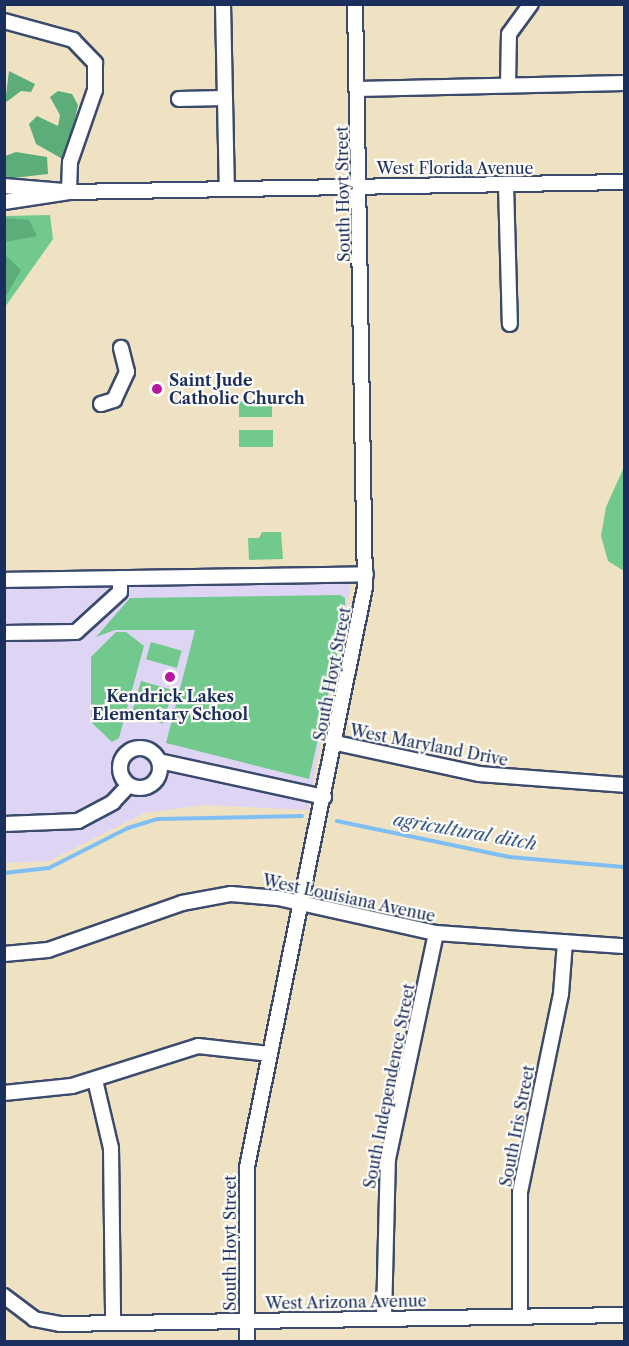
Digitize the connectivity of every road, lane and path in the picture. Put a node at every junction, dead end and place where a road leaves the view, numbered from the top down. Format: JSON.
{"nodes":[{"id":1,"x":223,"y":4,"type":"edge"},
{"id":2,"x":355,"y":4,"type":"edge"},
{"id":3,"x":531,"y":4,"type":"edge"},
{"id":4,"x":4,"y":21,"type":"edge"},
{"id":5,"x":624,"y":83,"type":"edge"},
{"id":6,"x":508,"y":86,"type":"junction"},
{"id":7,"x":357,"y":89,"type":"junction"},
{"id":8,"x":225,"y":98,"type":"junction"},
{"id":9,"x":179,"y":99,"type":"dead end"},
{"id":10,"x":624,"y":182,"type":"edge"},
{"id":11,"x":360,"y":185,"type":"junction"},
{"id":12,"x":506,"y":185,"type":"junction"},
{"id":13,"x":4,"y":186,"type":"edge"},
{"id":14,"x":227,"y":189,"type":"junction"},
{"id":15,"x":69,"y":192,"type":"junction"},
{"id":16,"x":4,"y":202,"type":"edge"},
{"id":17,"x":510,"y":324,"type":"dead end"},
{"id":18,"x":121,"y":348,"type":"dead end"},
{"id":19,"x":101,"y":404,"type":"dead end"},
{"id":20,"x":366,"y":574,"type":"junction"},
{"id":21,"x":120,"y":578,"type":"junction"},
{"id":22,"x":4,"y":580,"type":"edge"},
{"id":23,"x":4,"y":633,"type":"edge"},
{"id":24,"x":336,"y":743,"type":"junction"},
{"id":25,"x":159,"y":761,"type":"junction"},
{"id":26,"x":624,"y":784,"type":"edge"},
{"id":27,"x":129,"y":785,"type":"junction"},
{"id":28,"x":324,"y":797,"type":"junction"},
{"id":29,"x":4,"y":824,"type":"edge"},
{"id":30,"x":301,"y":902,"type":"junction"},
{"id":31,"x":436,"y":933,"type":"junction"},
{"id":32,"x":565,"y":942,"type":"junction"},
{"id":33,"x":624,"y":946,"type":"edge"},
{"id":34,"x":4,"y":954,"type":"edge"},
{"id":35,"x":269,"y":1054,"type":"junction"},
{"id":36,"x":95,"y":1080,"type":"junction"},
{"id":37,"x":4,"y":1093,"type":"edge"},
{"id":38,"x":4,"y":1296,"type":"edge"},
{"id":39,"x":624,"y":1315,"type":"edge"},
{"id":40,"x":520,"y":1317,"type":"junction"},
{"id":41,"x":384,"y":1318,"type":"junction"},
{"id":42,"x":246,"y":1320,"type":"junction"},
{"id":43,"x":113,"y":1323,"type":"junction"},
{"id":44,"x":247,"y":1341,"type":"edge"}],
"edges":[{"from":1,"to":8,"type":"street"},
{"from":2,"to":7,"type":"street","name":"South Hoyt Street"},
{"from":3,"to":6,"type":"street"},
{"from":4,"to":15,"type":"street"},
{"from":5,"to":6,"type":"street"},
{"from":6,"to":7,"type":"street"},
{"from":7,"to":11,"type":"street","name":"South Hoyt Street"},
{"from":8,"to":9,"type":"street"},
{"from":8,"to":14,"type":"street"},
{"from":10,"to":12,"type":"street","name":"West Florida Avenue"},
{"from":11,"to":12,"type":"street","name":"West Florida Avenue"},
{"from":11,"to":14,"type":"street","name":"West Florida Avenue"},
{"from":11,"to":20,"type":"street","name":"South Hoyt Street"},
{"from":12,"to":17,"type":"street"},
{"from":13,"to":15,"type":"street","name":"West Florida Avenue"},
{"from":14,"to":15,"type":"street","name":"West Florida Avenue"},
{"from":15,"to":16,"type":"street","name":"West Florida Avenue"},
{"from":18,"to":19,"type":"street"},
{"from":20,"to":21,"type":"street"},
{"from":20,"to":24,"type":"street","name":"South Hoyt Street"},
{"from":21,"to":22,"type":"street"},
{"from":21,"to":23,"type":"street"},
{"from":24,"to":26,"type":"street","name":"West Maryland Drive"},
{"from":24,"to":28,"type":"street","name":"South Hoyt Street"},
{"from":25,"to":27,"type":"street"},
{"from":25,"to":27,"type":"street"},
{"from":25,"to":28,"type":"street"},
{"from":27,"to":29,"type":"street"},
{"from":28,"to":30,"type":"street","name":"South Hoyt Street"},
{"from":30,"to":31,"type":"street","name":"West Louisiana Avenue"},
{"from":30,"to":34,"type":"street","name":"West Louisiana Avenue"},
{"from":30,"to":35,"type":"street","name":"South Hoyt Street"},
{"from":31,"to":32,"type":"street","name":"West Louisiana Avenue"},
{"from":31,"to":41,"type":"street","name":"South Independence Street"},
{"from":32,"to":33,"type":"street","name":"West Louisiana Avenue"},
{"from":32,"to":40,"type":"street","name":"South Iris Street"},
{"from":35,"to":36,"type":"street"},
{"from":35,"to":42,"type":"street","name":"South Hoyt Street"},
{"from":36,"to":37,"type":"street"},
{"from":36,"to":43,"type":"street"},
{"from":38,"to":43,"type":"street","name":"West Arizona Avenue"},
{"from":39,"to":40,"type":"street","name":"West Arizona Avenue"},
{"from":40,"to":41,"type":"street","name":"West Arizona Avenue"},
{"from":41,"to":42,"type":"street","name":"West Arizona Avenue"},
{"from":42,"to":43,"type":"street","name":"West Arizona Avenue"},
{"from":42,"to":44,"type":"street","name":"South Hoyt Street"}]}
